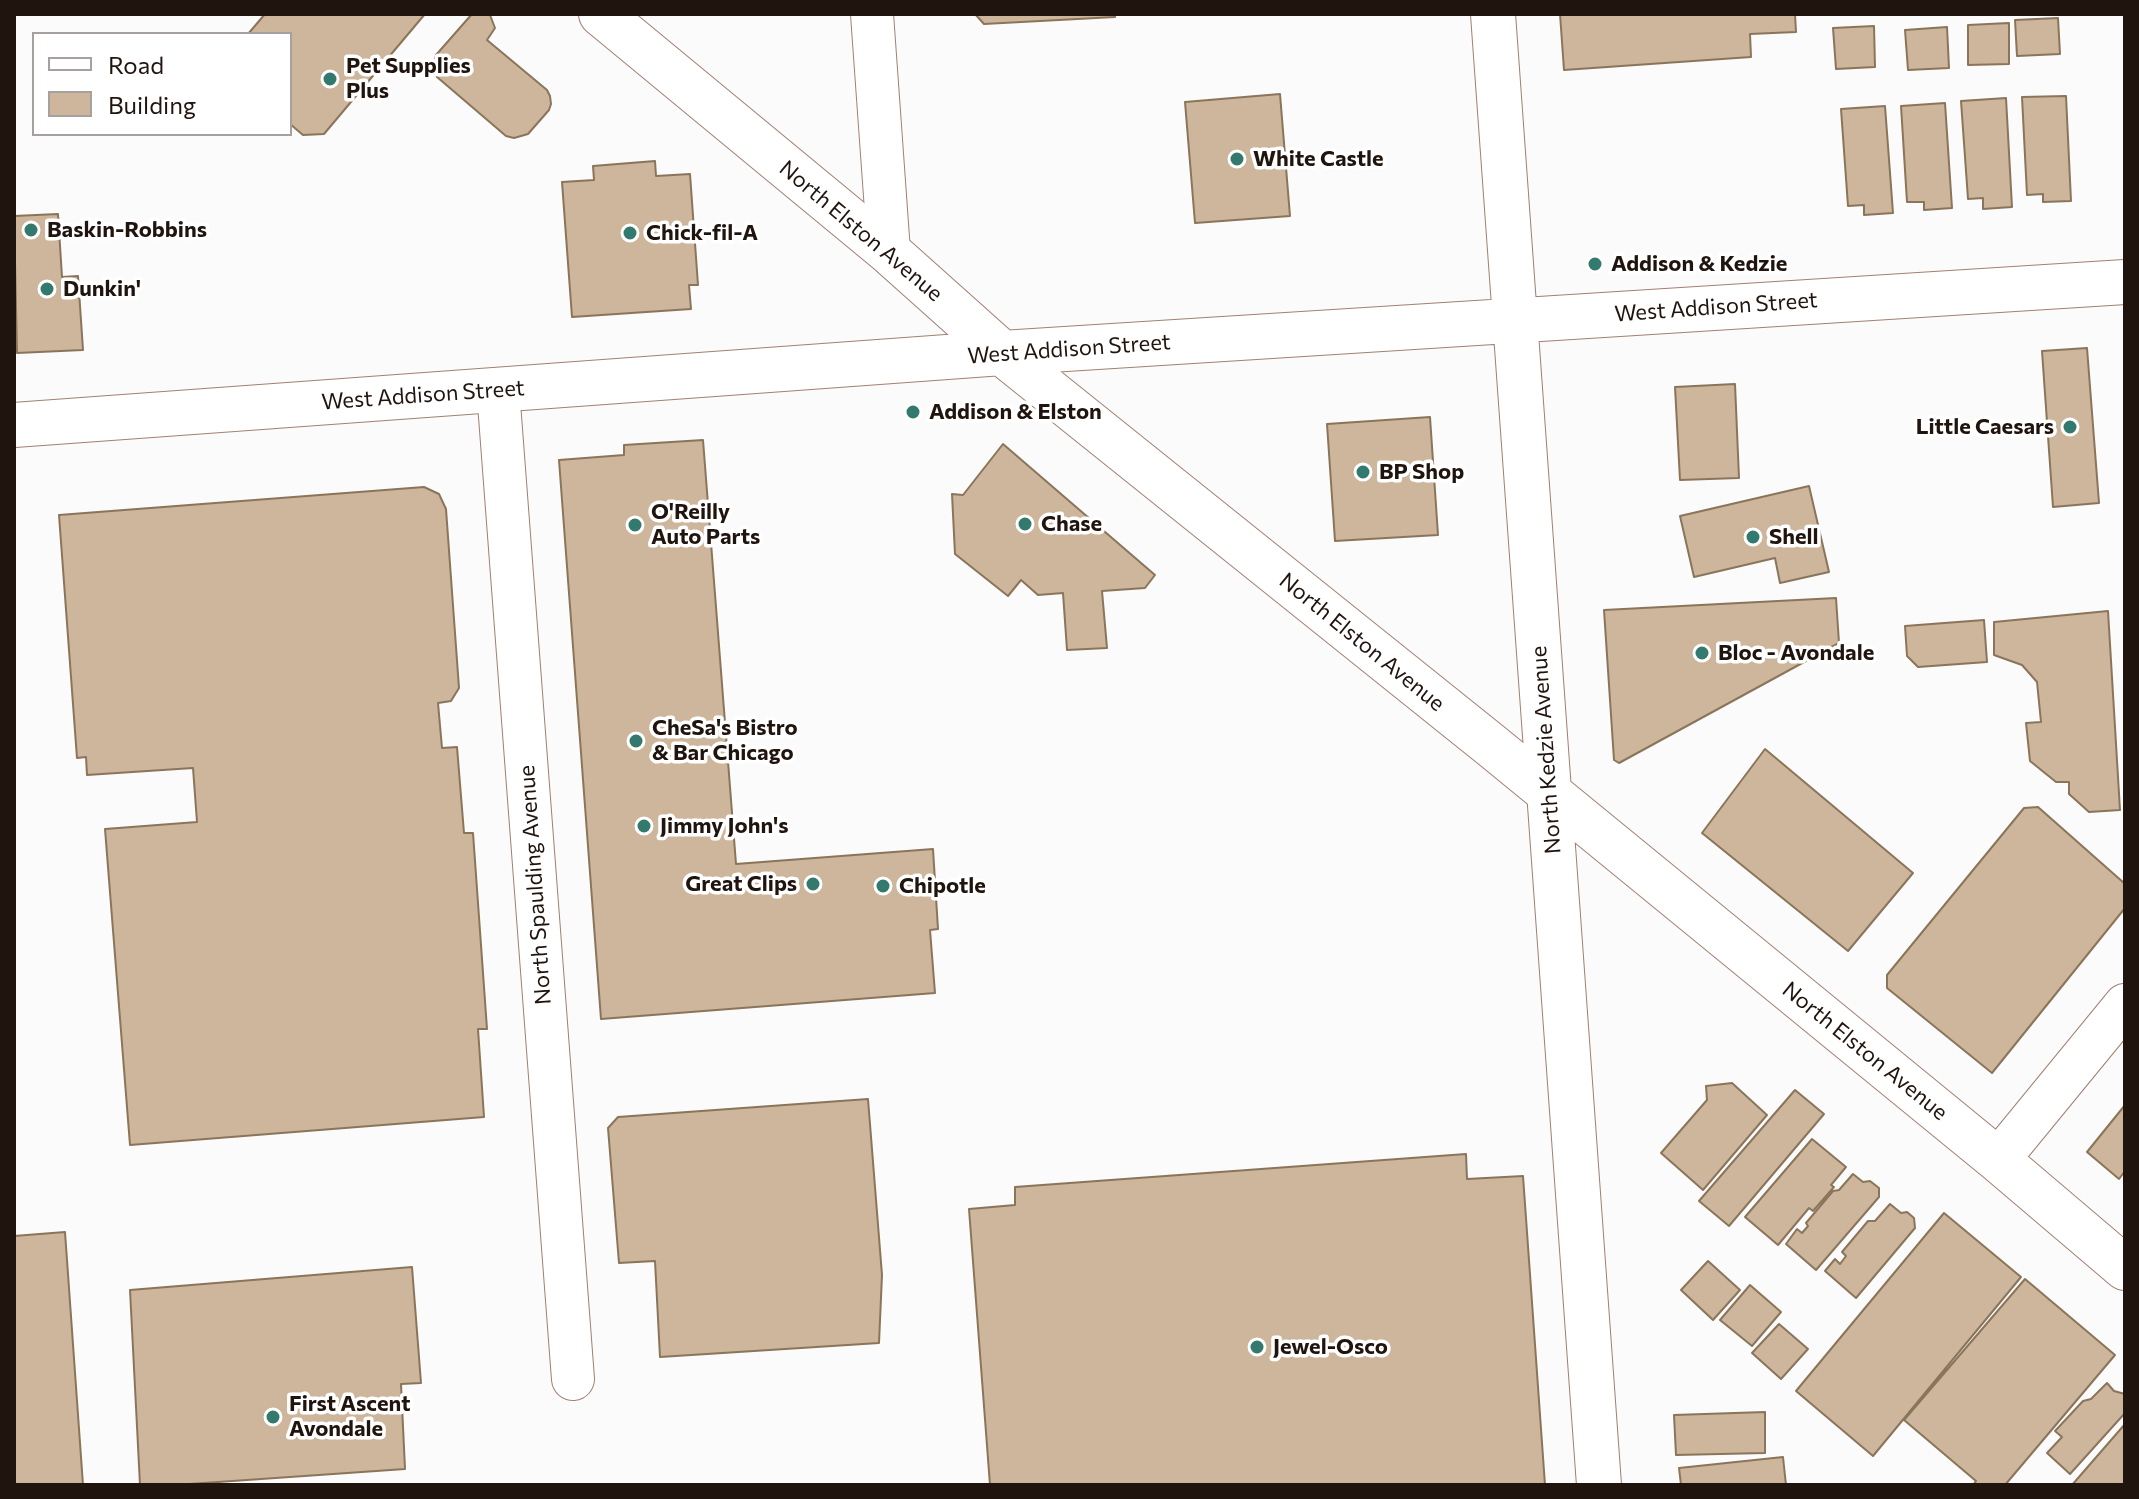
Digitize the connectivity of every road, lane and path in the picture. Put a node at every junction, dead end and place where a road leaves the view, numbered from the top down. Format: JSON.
{"nodes":[{"id":1,"x":601,"y":14,"type":"edge"},
{"id":2,"x":872,"y":14,"type":"edge"},
{"id":3,"x":1493,"y":14,"type":"edge"},
{"id":4,"x":889,"y":252,"type":"junction"},
{"id":5,"x":2125,"y":282,"type":"edge"},
{"id":6,"x":1515,"y":320,"type":"junction"},
{"id":7,"x":1002,"y":353,"type":"junction"},
{"id":8,"x":498,"y":390,"type":"junction"},
{"id":9,"x":14,"y":425,"type":"edge"},
{"id":10,"x":1549,"y":794,"type":"junction"},
{"id":11,"x":2125,"y":1005,"type":"edge"},
{"id":12,"x":1998,"y":1160,"type":"junction"},
{"id":13,"x":2125,"y":1268,"type":"edge"},
{"id":14,"x":573,"y":1379,"type":"dead end"},
{"id":15,"x":1599,"y":1485,"type":"edge"}],
"edges":[{"from":1,"to":4,"type":"main road","name":"North Elston Avenue"},
{"from":2,"to":4,"type":"street"},
{"from":3,"to":6,"type":"main road","name":"North Kedzie Avenue"},
{"from":4,"to":7,"type":"main road","name":"North Elston Avenue"},
{"from":5,"to":6,"type":"main road","name":"West Addison Street"},
{"from":6,"to":7,"type":"main road","name":"West Addison Street"},
{"from":6,"to":10,"type":"main road","name":"North Kedzie Avenue"},
{"from":7,"to":8,"type":"main road","name":"West Addison Street"},
{"from":7,"to":10,"type":"main road","name":"North Elston Avenue"},
{"from":8,"to":9,"type":"main road","name":"West Addison Street"},
{"from":8,"to":14,"type":"street","name":"North Spaulding Avenue"},
{"from":10,"to":12,"type":"main road","name":"North Elston Avenue"},
{"from":10,"to":15,"type":"main road","name":"North Kedzie Avenue"},
{"from":11,"to":12,"type":"street"},
{"from":12,"to":13,"type":"main road","name":"North Elston Avenue"}]}
